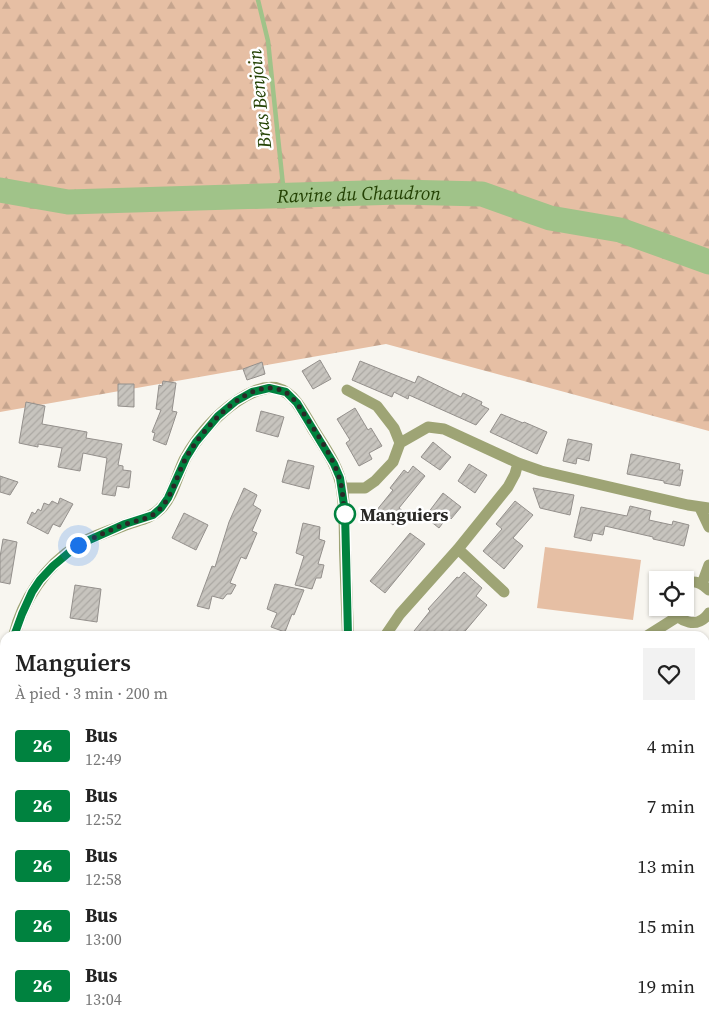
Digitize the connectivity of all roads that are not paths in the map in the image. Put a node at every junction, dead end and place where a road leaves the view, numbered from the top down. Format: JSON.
{"nodes":[{"id":1,"x":347,"y":390,"type":"dead end"},
{"id":2,"x":400,"y":443,"type":"junction"},
{"id":3,"x":518,"y":463,"type":"junction"},
{"id":4,"x":342,"y":488,"type":"junction"},
{"id":5,"x":704,"y":508,"type":"edge"},
{"id":6,"x":709,"y":527,"type":"edge"},
{"id":7,"x":458,"y":549,"type":"junction"},
{"id":8,"x":709,"y":565,"type":"edge"},
{"id":9,"x":694,"y":581,"type":"edge"},
{"id":10,"x":706,"y":587,"type":"edge"},
{"id":11,"x":504,"y":592,"type":"dead end"},
{"id":12,"x":709,"y":613,"type":"edge"},
{"id":13,"x":670,"y":616,"type":"edge"},
{"id":14,"x":679,"y":616,"type":"edge"},
{"id":15,"x":16,"y":631,"type":"edge"},
{"id":16,"x":348,"y":631,"type":"edge"},
{"id":17,"x":388,"y":631,"type":"edge"},
{"id":18,"x":653,"y":631,"type":"edge"}],
"edges":[{"from":1,"to":2,"type":"street"},
{"from":2,"to":3,"type":"street"},
{"from":2,"to":4,"type":"street"},
{"from":3,"to":5,"type":"street"},
{"from":3,"to":7,"type":"street"},
{"from":4,"to":15,"type":"street"},
{"from":4,"to":16,"type":"street"},
{"from":5,"to":6,"type":"street"},
{"from":7,"to":11,"type":"street"},
{"from":7,"to":17,"type":"street"},
{"from":8,"to":10,"type":"street"},
{"from":9,"to":10,"type":"street"},
{"from":12,"to":14,"type":"street"},
{"from":13,"to":18,"type":"street"}]}
